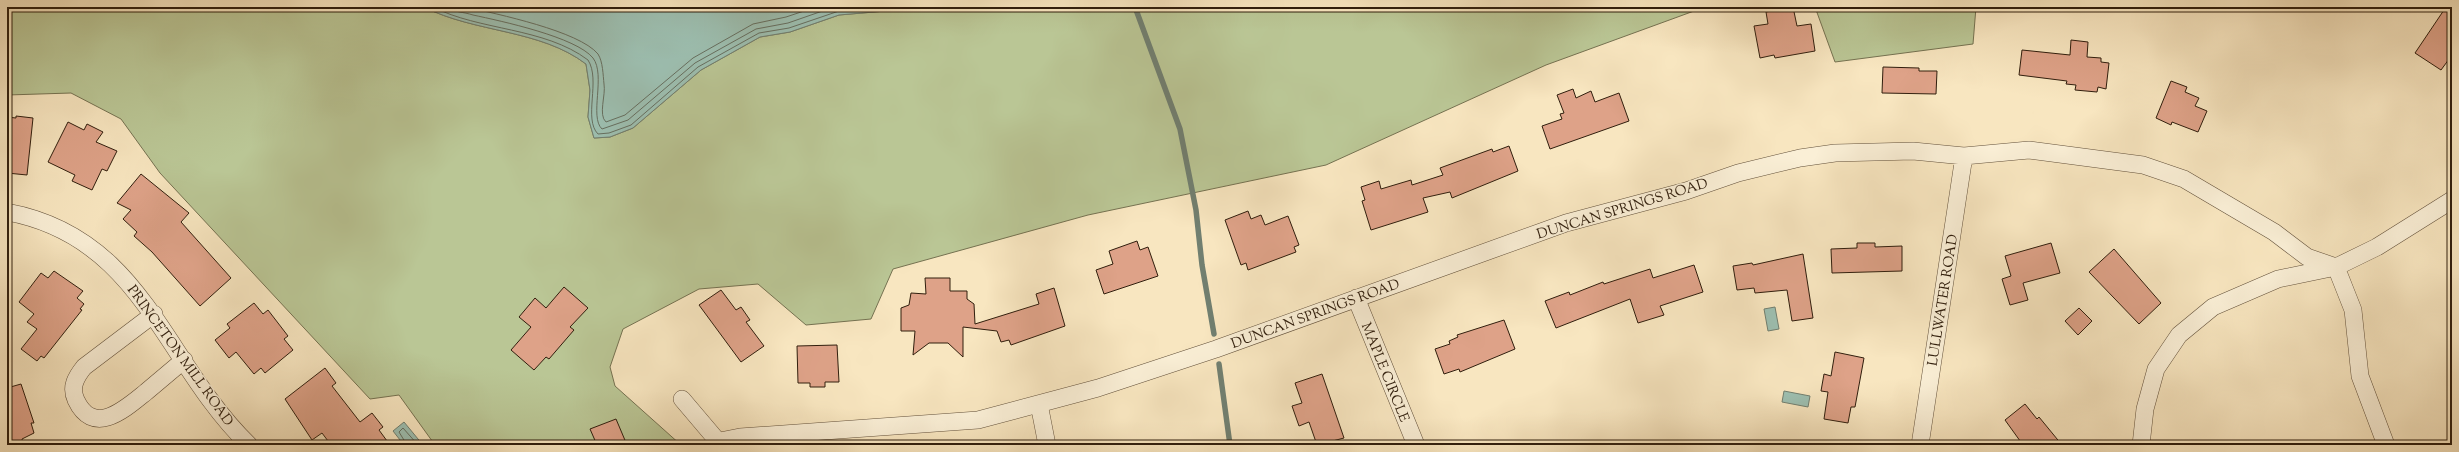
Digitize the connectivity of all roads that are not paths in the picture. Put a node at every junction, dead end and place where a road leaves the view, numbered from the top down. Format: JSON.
{"nodes":[{"id":1,"x":1964,"y":156,"type":"junction"},
{"id":2,"x":2452,"y":200,"type":"edge"},
{"id":3,"x":7,"y":212,"type":"edge"},
{"id":4,"x":2336,"y":267,"type":"junction"},
{"id":5,"x":1356,"y":298,"type":"junction"},
{"id":6,"x":154,"y":314,"type":"junction"},
{"id":7,"x":184,"y":360,"type":"junction"},
{"id":8,"x":682,"y":399,"type":"dead end"},
{"id":9,"x":1039,"y":404,"type":"junction"},
{"id":10,"x":721,"y":443,"type":"edge"},
{"id":11,"x":249,"y":445,"type":"edge"},
{"id":12,"x":1047,"y":445,"type":"edge"},
{"id":13,"x":1416,"y":445,"type":"edge"},
{"id":14,"x":1920,"y":445,"type":"edge"},
{"id":15,"x":2141,"y":445,"type":"edge"},
{"id":16,"x":2386,"y":445,"type":"edge"}],
"edges":[{"from":1,"to":4,"type":"street","name":"DUNCAN SPRINGS ROAD"},
{"from":1,"to":5,"type":"street","name":"DUNCAN SPRINGS ROAD"},
{"from":1,"to":14,"type":"street","name":"LULLWATER ROAD"},
{"from":2,"to":4,"type":"street"},
{"from":3,"to":6,"type":"street","name":"PRINCETON MILL ROAD"},
{"from":4,"to":15,"type":"street"},
{"from":4,"to":16,"type":"street"},
{"from":5,"to":9,"type":"street","name":"DUNCAN SPRINGS ROAD"},
{"from":5,"to":13,"type":"street","name":"MAPLE CIRCLE"},
{"from":6,"to":7,"type":"street","name":"PRINCETON MILL ROAD"},
{"from":6,"to":7,"type":"street"},
{"from":7,"to":11,"type":"street","name":"PRINCETON MILL ROAD"},
{"from":8,"to":10,"type":"street"},
{"from":9,"to":10,"type":"street","name":"DUNCAN SPRINGS ROAD"},
{"from":9,"to":12,"type":"street"}]}
